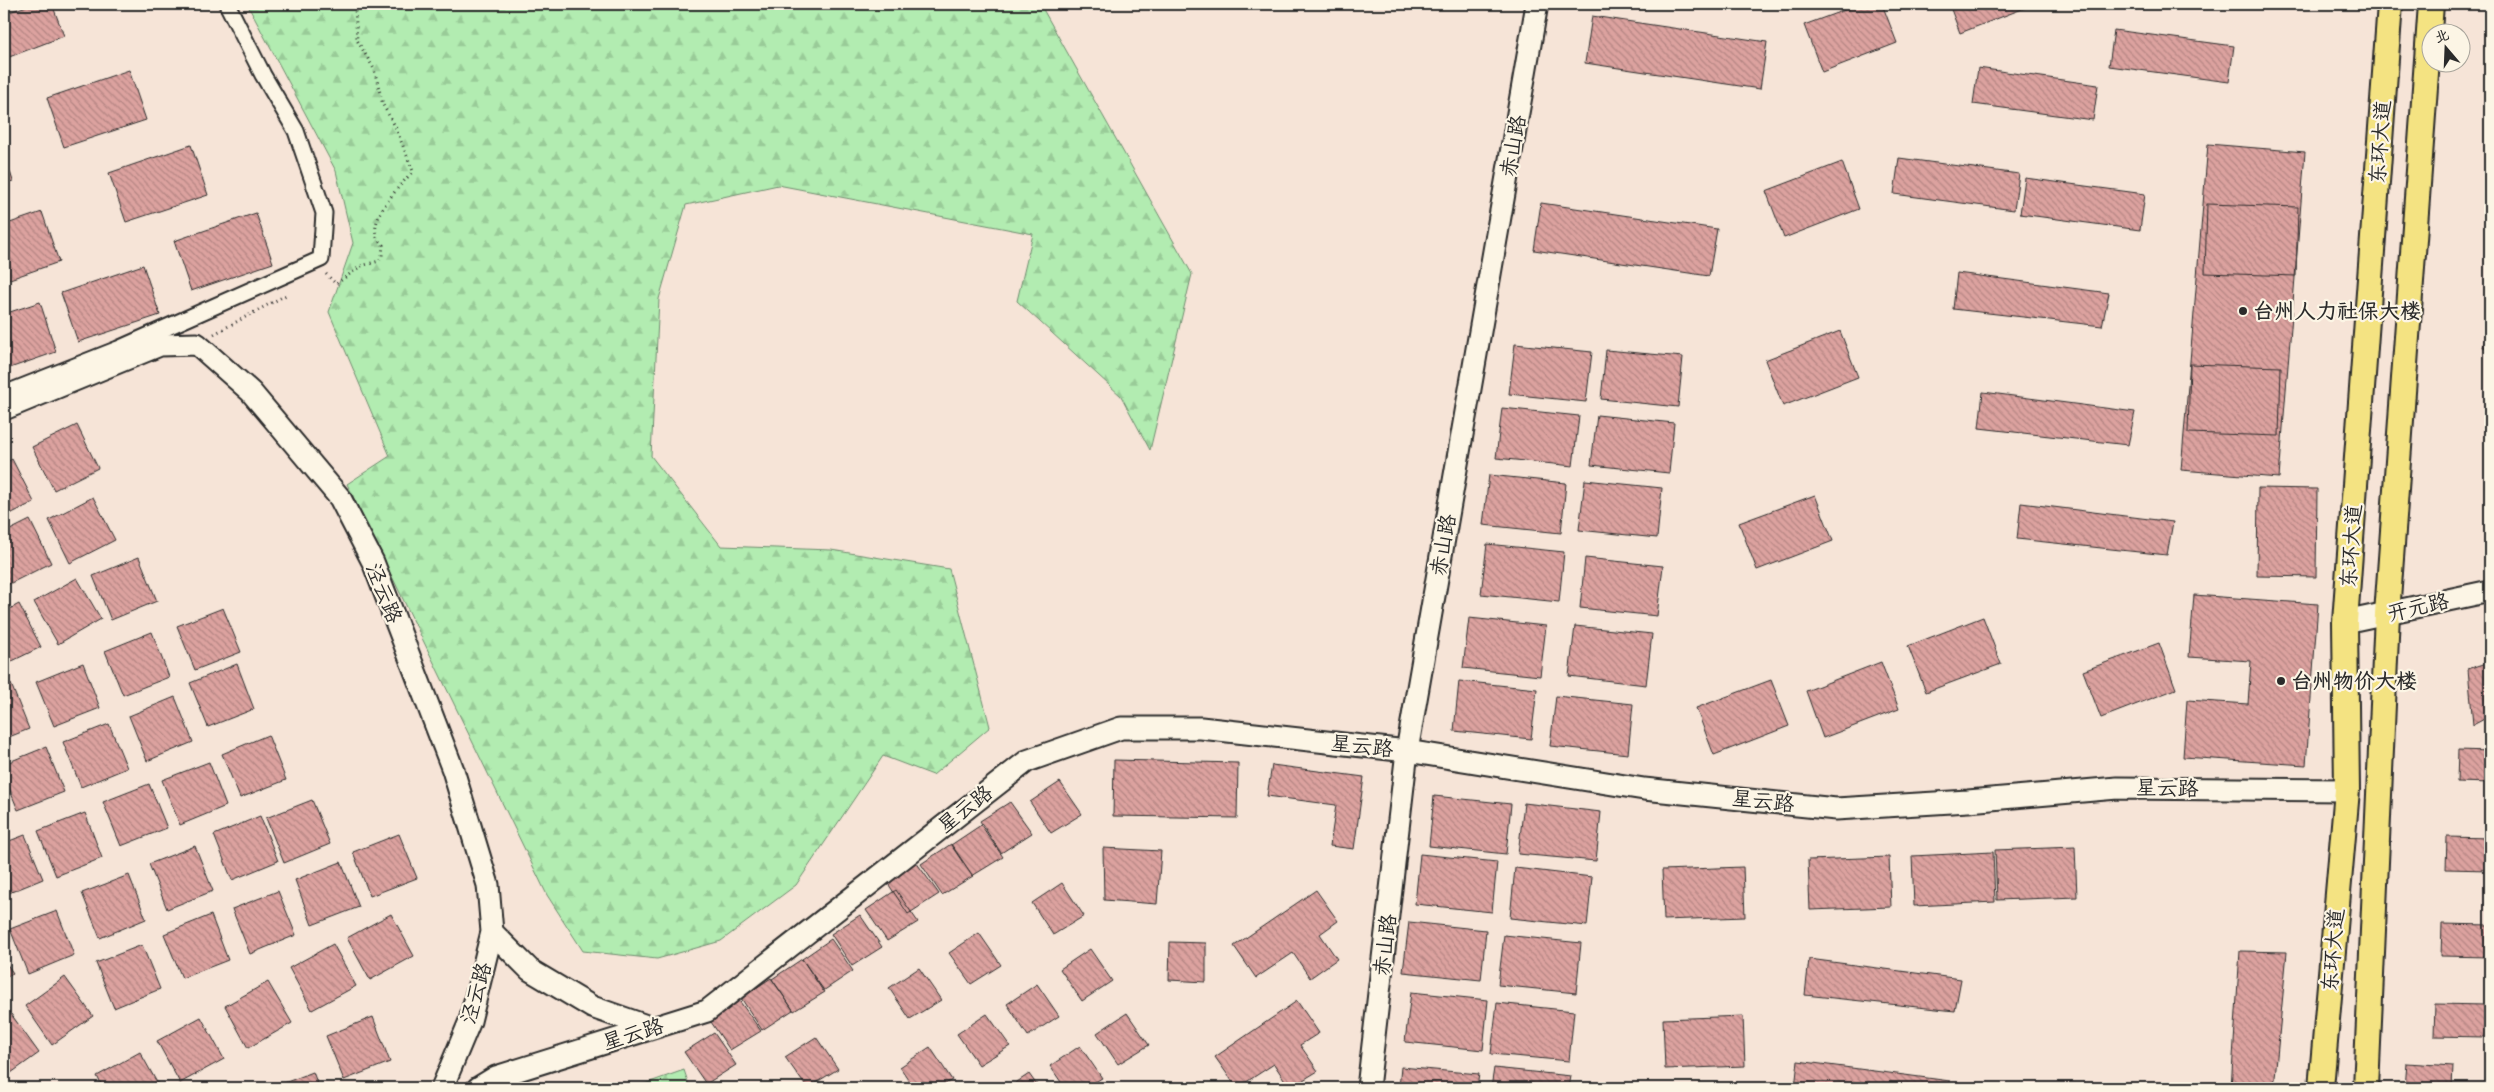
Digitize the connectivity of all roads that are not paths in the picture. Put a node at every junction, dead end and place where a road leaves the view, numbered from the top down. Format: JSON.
{"nodes":[{"id":1,"x":227,"y":4,"type":"edge"},
{"id":2,"x":1537,"y":4,"type":"edge"},
{"id":3,"x":2390,"y":4,"type":"edge"},
{"id":4,"x":2431,"y":4,"type":"edge"},
{"id":5,"x":4,"y":394,"type":"edge"},
{"id":6,"x":4,"y":409,"type":"edge"},
{"id":7,"x":2490,"y":591,"type":"edge"},
{"id":8,"x":2387,"y":614,"type":"junction"},
{"id":9,"x":2345,"y":622,"type":"junction"},
{"id":10,"x":1407,"y":751,"type":"junction"},
{"id":11,"x":2347,"y":790,"type":"junction"},
{"id":12,"x":492,"y":932,"type":"junction"},
{"id":13,"x":652,"y":1028,"type":"junction"},
{"id":14,"x":442,"y":1088,"type":"edge"},
{"id":15,"x":478,"y":1088,"type":"edge"},
{"id":16,"x":1368,"y":1088,"type":"edge"},
{"id":17,"x":2322,"y":1088,"type":"edge"},
{"id":18,"x":2366,"y":1088,"type":"edge"}],
"edges":[{"from":1,"to":5,"type":"street"},
{"from":2,"to":10,"type":"street","name":"赤山路"},
{"from":3,"to":9,"type":"main road","name":"东环大道"},
{"from":4,"to":8,"type":"main road","name":"东环大道"},
{"from":6,"to":12,"type":"street","name":"泾云路"},
{"from":7,"to":8,"type":"street","name":"开元路"},
{"from":8,"to":9,"type":"street","name":"开元路"},
{"from":8,"to":18,"type":"main road","name":"东环大道"},
{"from":9,"to":11,"type":"main road","name":"东环大道"},
{"from":10,"to":11,"type":"street","name":"星云路"},
{"from":10,"to":13,"type":"street","name":"星云路"},
{"from":10,"to":16,"type":"street","name":"赤山路"},
{"from":11,"to":17,"type":"main road","name":"东环大道"},
{"from":12,"to":13,"type":"street"},
{"from":12,"to":14,"type":"street","name":"泾云路"},
{"from":13,"to":15,"type":"street","name":"星云路"}]}
